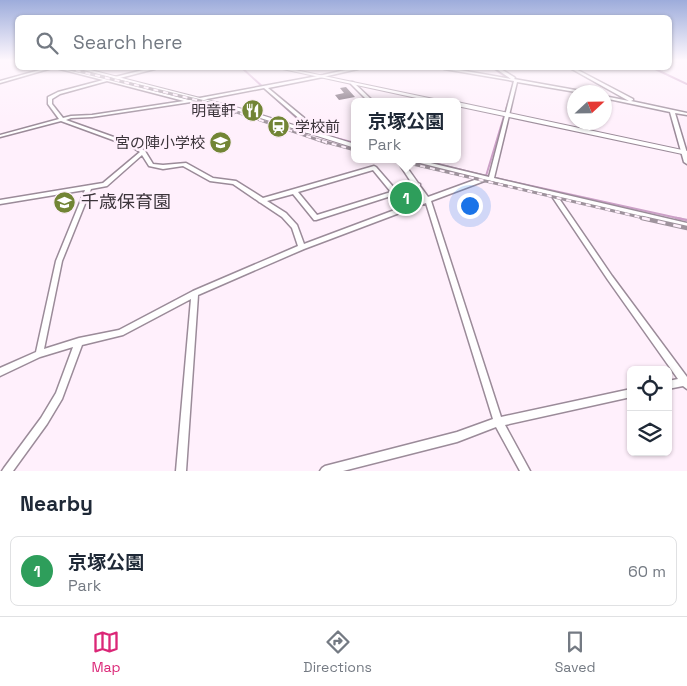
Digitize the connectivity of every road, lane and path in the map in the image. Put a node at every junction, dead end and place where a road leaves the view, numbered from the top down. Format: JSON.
{"nodes":[{"id":1,"x":105,"y":82,"type":"edge"},
{"id":2,"x":113,"y":82,"type":"edge"},
{"id":3,"x":136,"y":82,"type":"edge"},
{"id":4,"x":291,"y":82,"type":"edge"},
{"id":5,"x":352,"y":82,"type":"joint"},
{"id":6,"x":515,"y":82,"type":"edge"},
{"id":7,"x":527,"y":82,"type":"edge"},
{"id":8,"x":598,"y":82,"type":"edge"},
{"id":9,"x":265,"y":87,"type":"junction"},
{"id":10,"x":567,"y":90,"type":"edge"},
{"id":11,"x":368,"y":98,"type":"edge"},
{"id":12,"x":426,"y":98,"type":"edge"},
{"id":13,"x":612,"y":98,"type":"edge"},
{"id":14,"x":201,"y":99,"type":"junction"},
{"id":15,"x":190,"y":101,"type":"junction"},
{"id":16,"x":637,"y":103,"type":"junction"},
{"id":17,"x":461,"y":105,"type":"edge"},
{"id":18,"x":237,"y":109,"type":"junction"},
{"id":19,"x":672,"y":111,"type":"junction"},
{"id":20,"x":687,"y":114,"type":"edge"},
{"id":21,"x":228,"y":115,"type":"dead end"},
{"id":22,"x":507,"y":115,"type":"junction"},
{"id":23,"x":62,"y":120,"type":"junction"},
{"id":24,"x":307,"y":132,"type":"junction"},
{"id":25,"x":0,"y":136,"type":"edge"},
{"id":26,"x":351,"y":145,"type":"edge"},
{"id":27,"x":142,"y":152,"type":"junction"},
{"id":28,"x":686,"y":152,"type":"edge"},
{"id":29,"x":687,"y":162,"type":"edge"},
{"id":30,"x":401,"y":163,"type":"edge"},
{"id":31,"x":423,"y":163,"type":"edge"},
{"id":32,"x":442,"y":163,"type":"edge"},
{"id":33,"x":444,"y":168,"type":"junction"},
{"id":34,"x":488,"y":179,"type":"junction"},
{"id":35,"x":418,"y":185,"type":"junction"},
{"id":36,"x":89,"y":188,"type":"junction"},
{"id":37,"x":294,"y":191,"type":"junction"},
{"id":38,"x":394,"y":192,"type":"junction"},
{"id":39,"x":554,"y":195,"type":"junction"},
{"id":40,"x":262,"y":201,"type":"junction"},
{"id":41,"x":428,"y":201,"type":"junction"},
{"id":42,"x":0,"y":202,"type":"edge"},
{"id":43,"x":687,"y":225,"type":"edge"},
{"id":44,"x":302,"y":247,"type":"junction"},
{"id":45,"x":195,"y":293,"type":"junction"},
{"id":46,"x":79,"y":342,"type":"junction"},
{"id":47,"x":39,"y":354,"type":"junction"},
{"id":48,"x":0,"y":372,"type":"edge"},
{"id":49,"x":686,"y":382,"type":"edge"},
{"id":50,"x":672,"y":384,"type":"edge"},
{"id":51,"x":627,"y":394,"type":"edge"},
{"id":52,"x":498,"y":422,"type":"junction"},
{"id":53,"x":7,"y":471,"type":"edge"},
{"id":54,"x":182,"y":471,"type":"edge"},
{"id":55,"x":325,"y":471,"type":"edge"},
{"id":56,"x":525,"y":471,"type":"edge"}],
"edges":[{"from":1,"to":23,"type":"street"},
{"from":2,"to":15,"type":"street"},
{"from":3,"to":14,"type":"street"},
{"from":4,"to":9,"type":"street"},
{"from":5,"to":11,"type":"street"},
{"from":5,"to":12,"type":"street"},
{"from":6,"to":22,"type":"street"},
{"from":7,"to":10,"type":"street"},
{"from":8,"to":16,"type":"street"},
{"from":9,"to":14,"type":"street"},
{"from":9,"to":24,"type":"street"},
{"from":13,"to":16,"type":"street"},
{"from":14,"to":15,"type":"street"},
{"from":14,"to":18,"type":"street"},
{"from":15,"to":23,"type":"street"},
{"from":16,"to":19,"type":"street"},
{"from":17,"to":22,"type":"street"},
{"from":18,"to":21,"type":"street"},
{"from":18,"to":24,"type":"street"},
{"from":19,"to":20,"type":"street"},
{"from":19,"to":28,"type":"street"},
{"from":22,"to":28,"type":"street"},
{"from":22,"to":34,"type":"street"},
{"from":23,"to":25,"type":"street"},
{"from":23,"to":27,"type":"street"},
{"from":24,"to":26,"type":"street"},
{"from":27,"to":36,"type":"street"},
{"from":27,"to":40,"type":"street"},
{"from":28,"to":29,"type":"street"},
{"from":30,"to":35,"type":"street"},
{"from":31,"to":33,"type":"street"},
{"from":32,"to":33,"type":"street"},
{"from":33,"to":34,"type":"street"},
{"from":34,"to":39,"type":"street"},
{"from":34,"to":41,"type":"street"},
{"from":35,"to":38,"type":"street"},
{"from":35,"to":41,"type":"street"},
{"from":36,"to":42,"type":"street"},
{"from":36,"to":47,"type":"street"},
{"from":37,"to":38,"type":"street"},
{"from":37,"to":38,"type":"street"},
{"from":37,"to":40,"type":"street"},
{"from":39,"to":43,"type":"street"},
{"from":39,"to":49,"type":"street"},
{"from":40,"to":44,"type":"street"},
{"from":41,"to":44,"type":"street"},
{"from":41,"to":52,"type":"street"},
{"from":44,"to":45,"type":"street"},
{"from":45,"to":46,"type":"street"},
{"from":45,"to":54,"type":"street"},
{"from":46,"to":47,"type":"street"},
{"from":46,"to":53,"type":"street"},
{"from":47,"to":48,"type":"street"},
{"from":49,"to":50,"type":"street"},
{"from":51,"to":52,"type":"street"},
{"from":52,"to":55,"type":"street"},
{"from":52,"to":56,"type":"street"}]}
